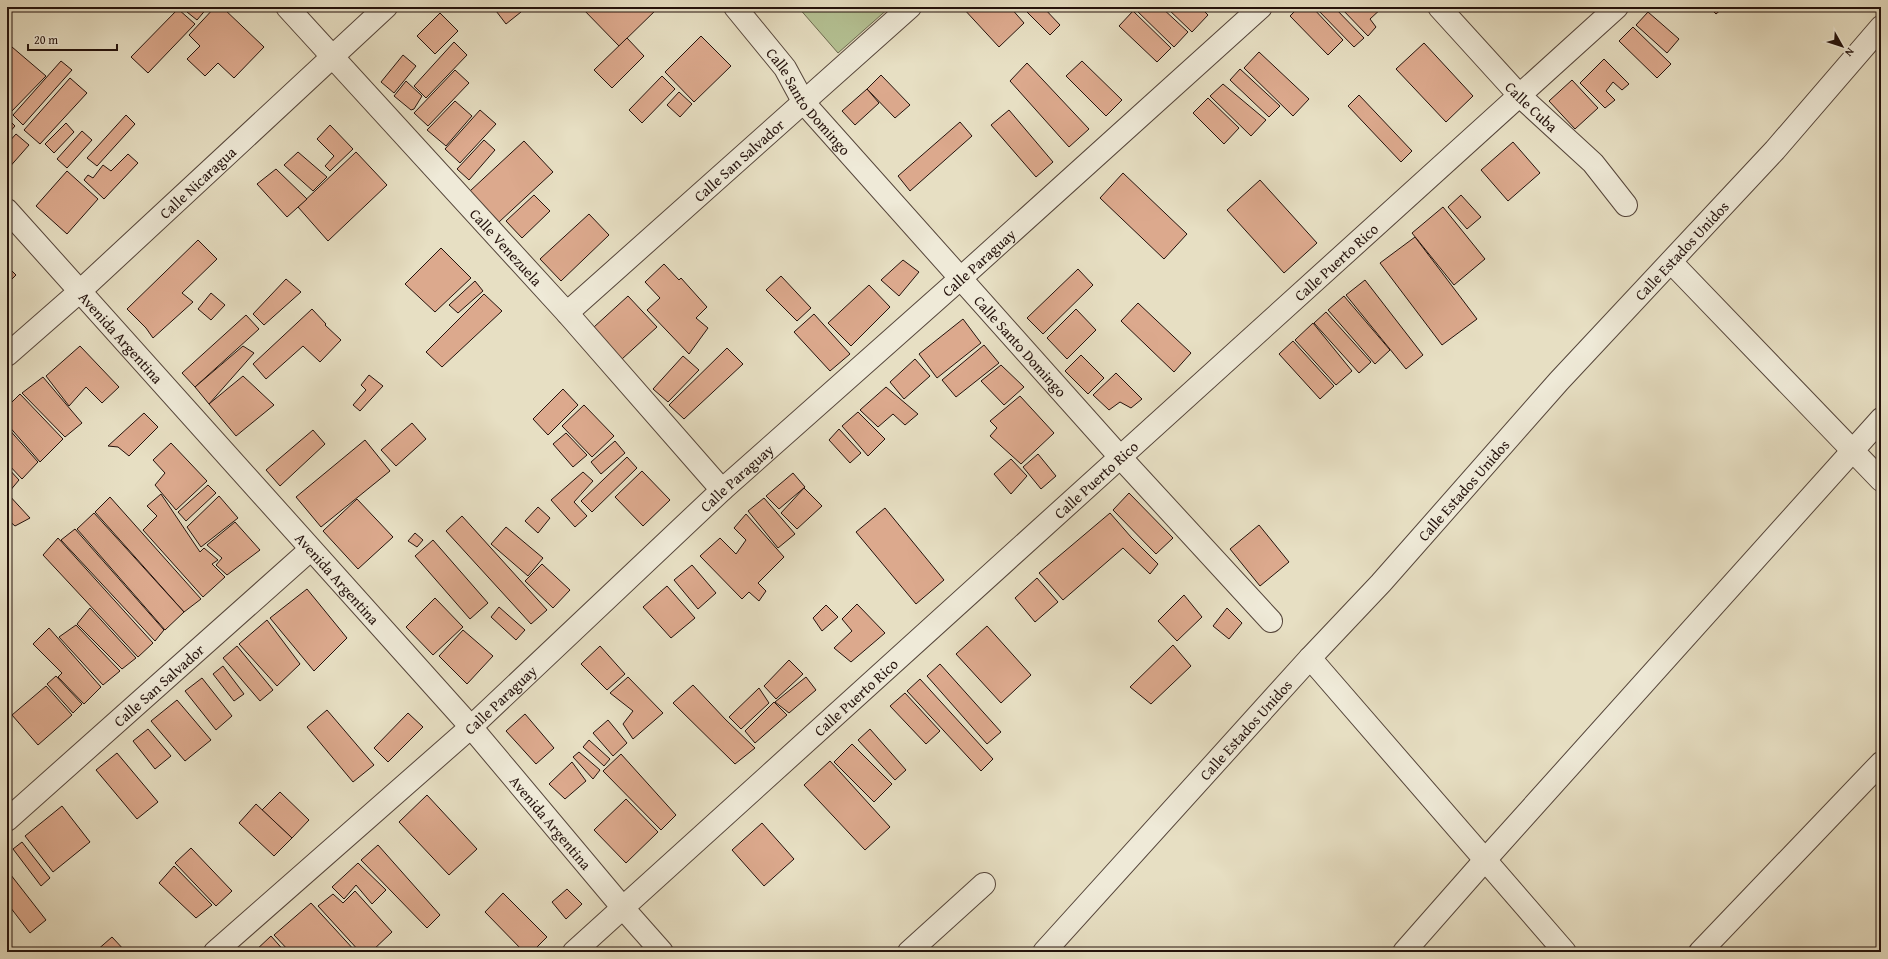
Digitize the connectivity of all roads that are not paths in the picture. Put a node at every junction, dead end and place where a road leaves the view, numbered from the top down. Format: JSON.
{"nodes":[{"id":1,"x":287,"y":7,"type":"edge"},
{"id":2,"x":386,"y":7,"type":"edge"},
{"id":3,"x":735,"y":7,"type":"edge"},
{"id":4,"x":910,"y":7,"type":"edge"},
{"id":5,"x":1260,"y":7,"type":"edge"},
{"id":6,"x":1439,"y":7,"type":"edge"},
{"id":7,"x":1617,"y":7,"type":"edge"},
{"id":8,"x":1881,"y":27,"type":"edge"},
{"id":9,"x":331,"y":56,"type":"junction"},
{"id":10,"x":1519,"y":95,"type":"junction"},
{"id":11,"x":804,"y":103,"type":"junction"},
{"id":12,"x":1626,"y":205,"type":"dead end"},
{"id":13,"x":7,"y":210,"type":"edge"},
{"id":14,"x":1671,"y":262,"type":"junction"},
{"id":15,"x":962,"y":278,"type":"junction"},
{"id":16,"x":79,"y":292,"type":"junction"},
{"id":17,"x":567,"y":312,"type":"junction"},
{"id":18,"x":7,"y":355,"type":"edge"},
{"id":19,"x":1881,"y":419,"type":"edge"},
{"id":20,"x":1853,"y":450,"type":"junction"},
{"id":21,"x":1121,"y":458,"type":"junction"},
{"id":22,"x":1881,"y":480,"type":"edge"},
{"id":23,"x":722,"y":490,"type":"junction"},
{"id":24,"x":310,"y":550,"type":"junction"},
{"id":25,"x":1271,"y":621,"type":"dead end"},
{"id":26,"x":1310,"y":658,"type":"junction"},
{"id":27,"x":471,"y":727,"type":"junction"},
{"id":28,"x":1881,"y":763,"type":"edge"},
{"id":29,"x":7,"y":820,"type":"edge"},
{"id":30,"x":1485,"y":860,"type":"junction"},
{"id":31,"x":984,"y":884,"type":"dead end"},
{"id":32,"x":623,"y":908,"type":"junction"},
{"id":33,"x":215,"y":952,"type":"edge"},
{"id":34,"x":574,"y":952,"type":"edge"},
{"id":35,"x":662,"y":952,"type":"edge"},
{"id":36,"x":909,"y":952,"type":"edge"},
{"id":37,"x":1044,"y":952,"type":"edge"},
{"id":38,"x":1404,"y":952,"type":"edge"},
{"id":39,"x":1565,"y":952,"type":"edge"},
{"id":40,"x":1700,"y":952,"type":"edge"}],
"edges":[{"from":1,"to":9,"type":"street","name":"Calle Venezuela"},
{"from":2,"to":9,"type":"street","name":"Calle Nicaragua"},
{"from":3,"to":11,"type":"street","name":"Calle Santo Domingo"},
{"from":4,"to":11,"type":"street","name":"Calle San Salvador"},
{"from":5,"to":15,"type":"street","name":"Calle Paraguay"},
{"from":6,"to":10,"type":"street","name":"Calle Cuba"},
{"from":7,"to":10,"type":"street","name":"Calle Puerto Rico"},
{"from":8,"to":14,"type":"street","name":"Calle Estados Unidos"},
{"from":9,"to":16,"type":"street","name":"Calle Nicaragua"},
{"from":9,"to":17,"type":"street","name":"Calle Venezuela"},
{"from":10,"to":12,"type":"street","name":"Calle Cuba"},
{"from":10,"to":21,"type":"street","name":"Calle Puerto Rico"},
{"from":11,"to":15,"type":"street","name":"Calle Santo Domingo"},
{"from":11,"to":17,"type":"street","name":"Calle San Salvador"},
{"from":13,"to":16,"type":"street","name":"Avenida Argentina"},
{"from":14,"to":20,"type":"street"},
{"from":14,"to":26,"type":"street","name":"Calle Estados Unidos"},
{"from":15,"to":21,"type":"street","name":"Calle Santo Domingo"},
{"from":15,"to":23,"type":"street","name":"Calle Paraguay"},
{"from":16,"to":18,"type":"street","name":"Calle Nicaragua"},
{"from":16,"to":24,"type":"street","name":"Avenida Argentina"},
{"from":17,"to":23,"type":"street","name":"Calle Venezuela"},
{"from":19,"to":20,"type":"street"},
{"from":20,"to":22,"type":"street"},
{"from":20,"to":30,"type":"street"},
{"from":21,"to":25,"type":"street","name":"Calle Santo Domingo"},
{"from":21,"to":32,"type":"street","name":"Calle Puerto Rico"},
{"from":23,"to":27,"type":"street","name":"Calle Paraguay"},
{"from":24,"to":27,"type":"street","name":"Avenida Argentina"},
{"from":24,"to":29,"type":"street","name":"Calle San Salvador"},
{"from":26,"to":30,"type":"street"},
{"from":26,"to":37,"type":"street","name":"Calle Estados Unidos"},
{"from":27,"to":32,"type":"street","name":"Avenida Argentina"},
{"from":27,"to":33,"type":"street","name":"Calle Paraguay"},
{"from":28,"to":40,"type":"street"},
{"from":30,"to":38,"type":"street"},
{"from":30,"to":39,"type":"street"},
{"from":31,"to":36,"type":"street"},
{"from":32,"to":34,"type":"street","name":"Calle Puerto Rico"},
{"from":32,"to":35,"type":"street","name":"Avenida Argentina"}]}
